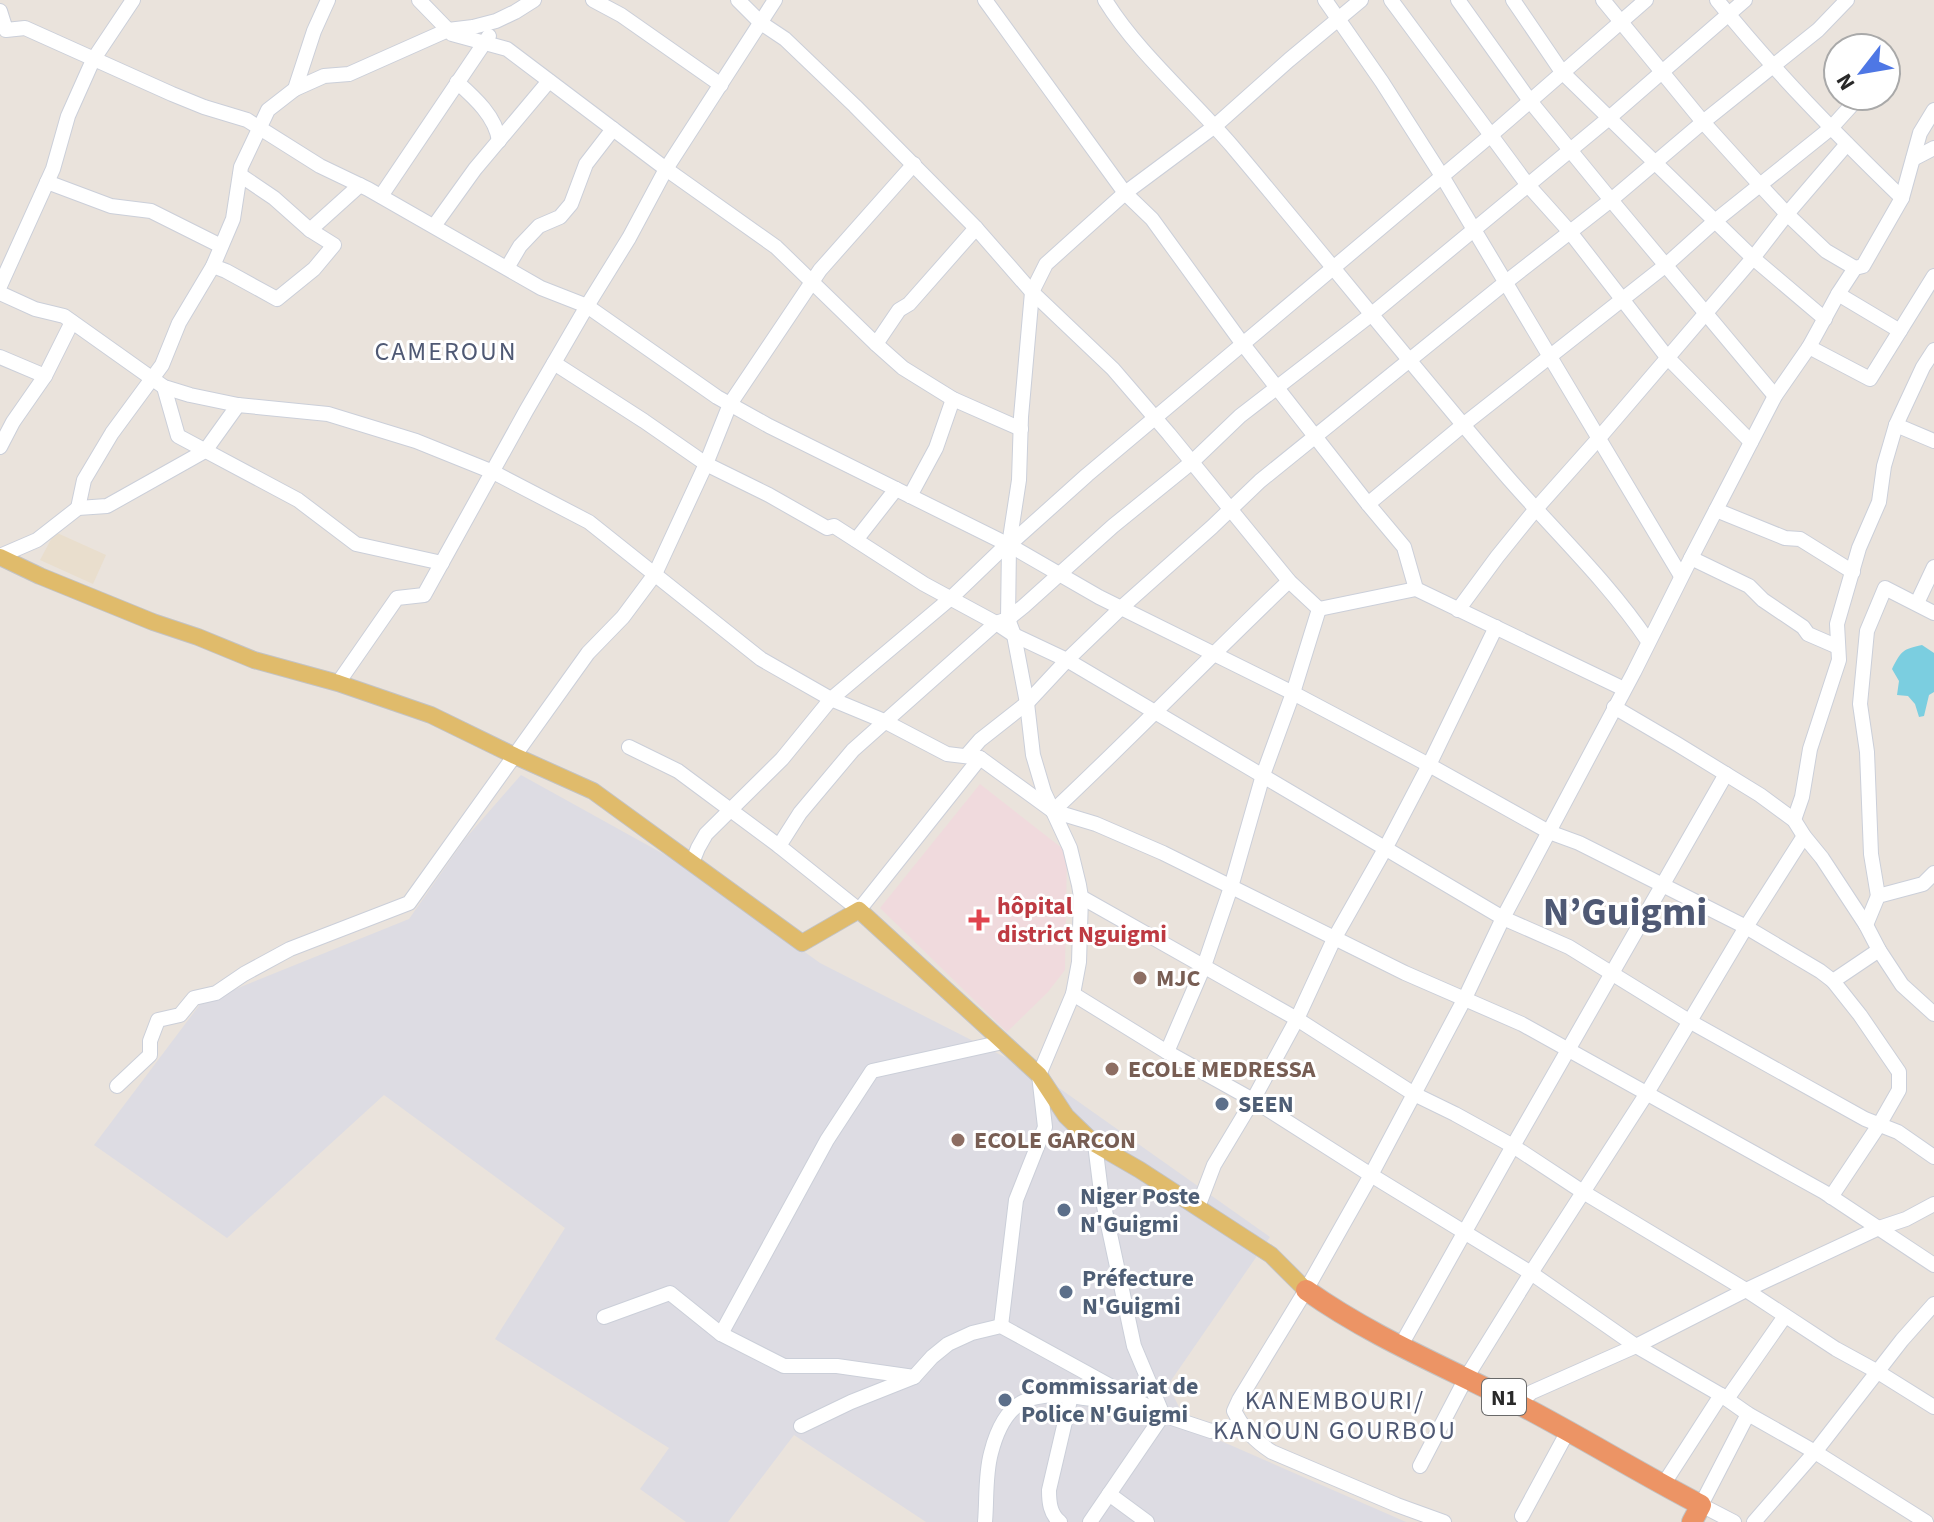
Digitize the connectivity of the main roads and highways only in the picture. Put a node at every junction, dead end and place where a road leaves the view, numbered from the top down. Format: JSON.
{"nodes":[{"id":1,"x":0,"y":556,"type":"edge"},
{"id":2,"x":1306,"y":1290,"type":"joint"},
{"id":3,"x":1697,"y":1514,"type":"edge"}],
"edges":[{"from":1,"to":2,"type":"main road","number":"N1"},
{"from":2,"to":3,"type":"highway","number":"N1"}]}
